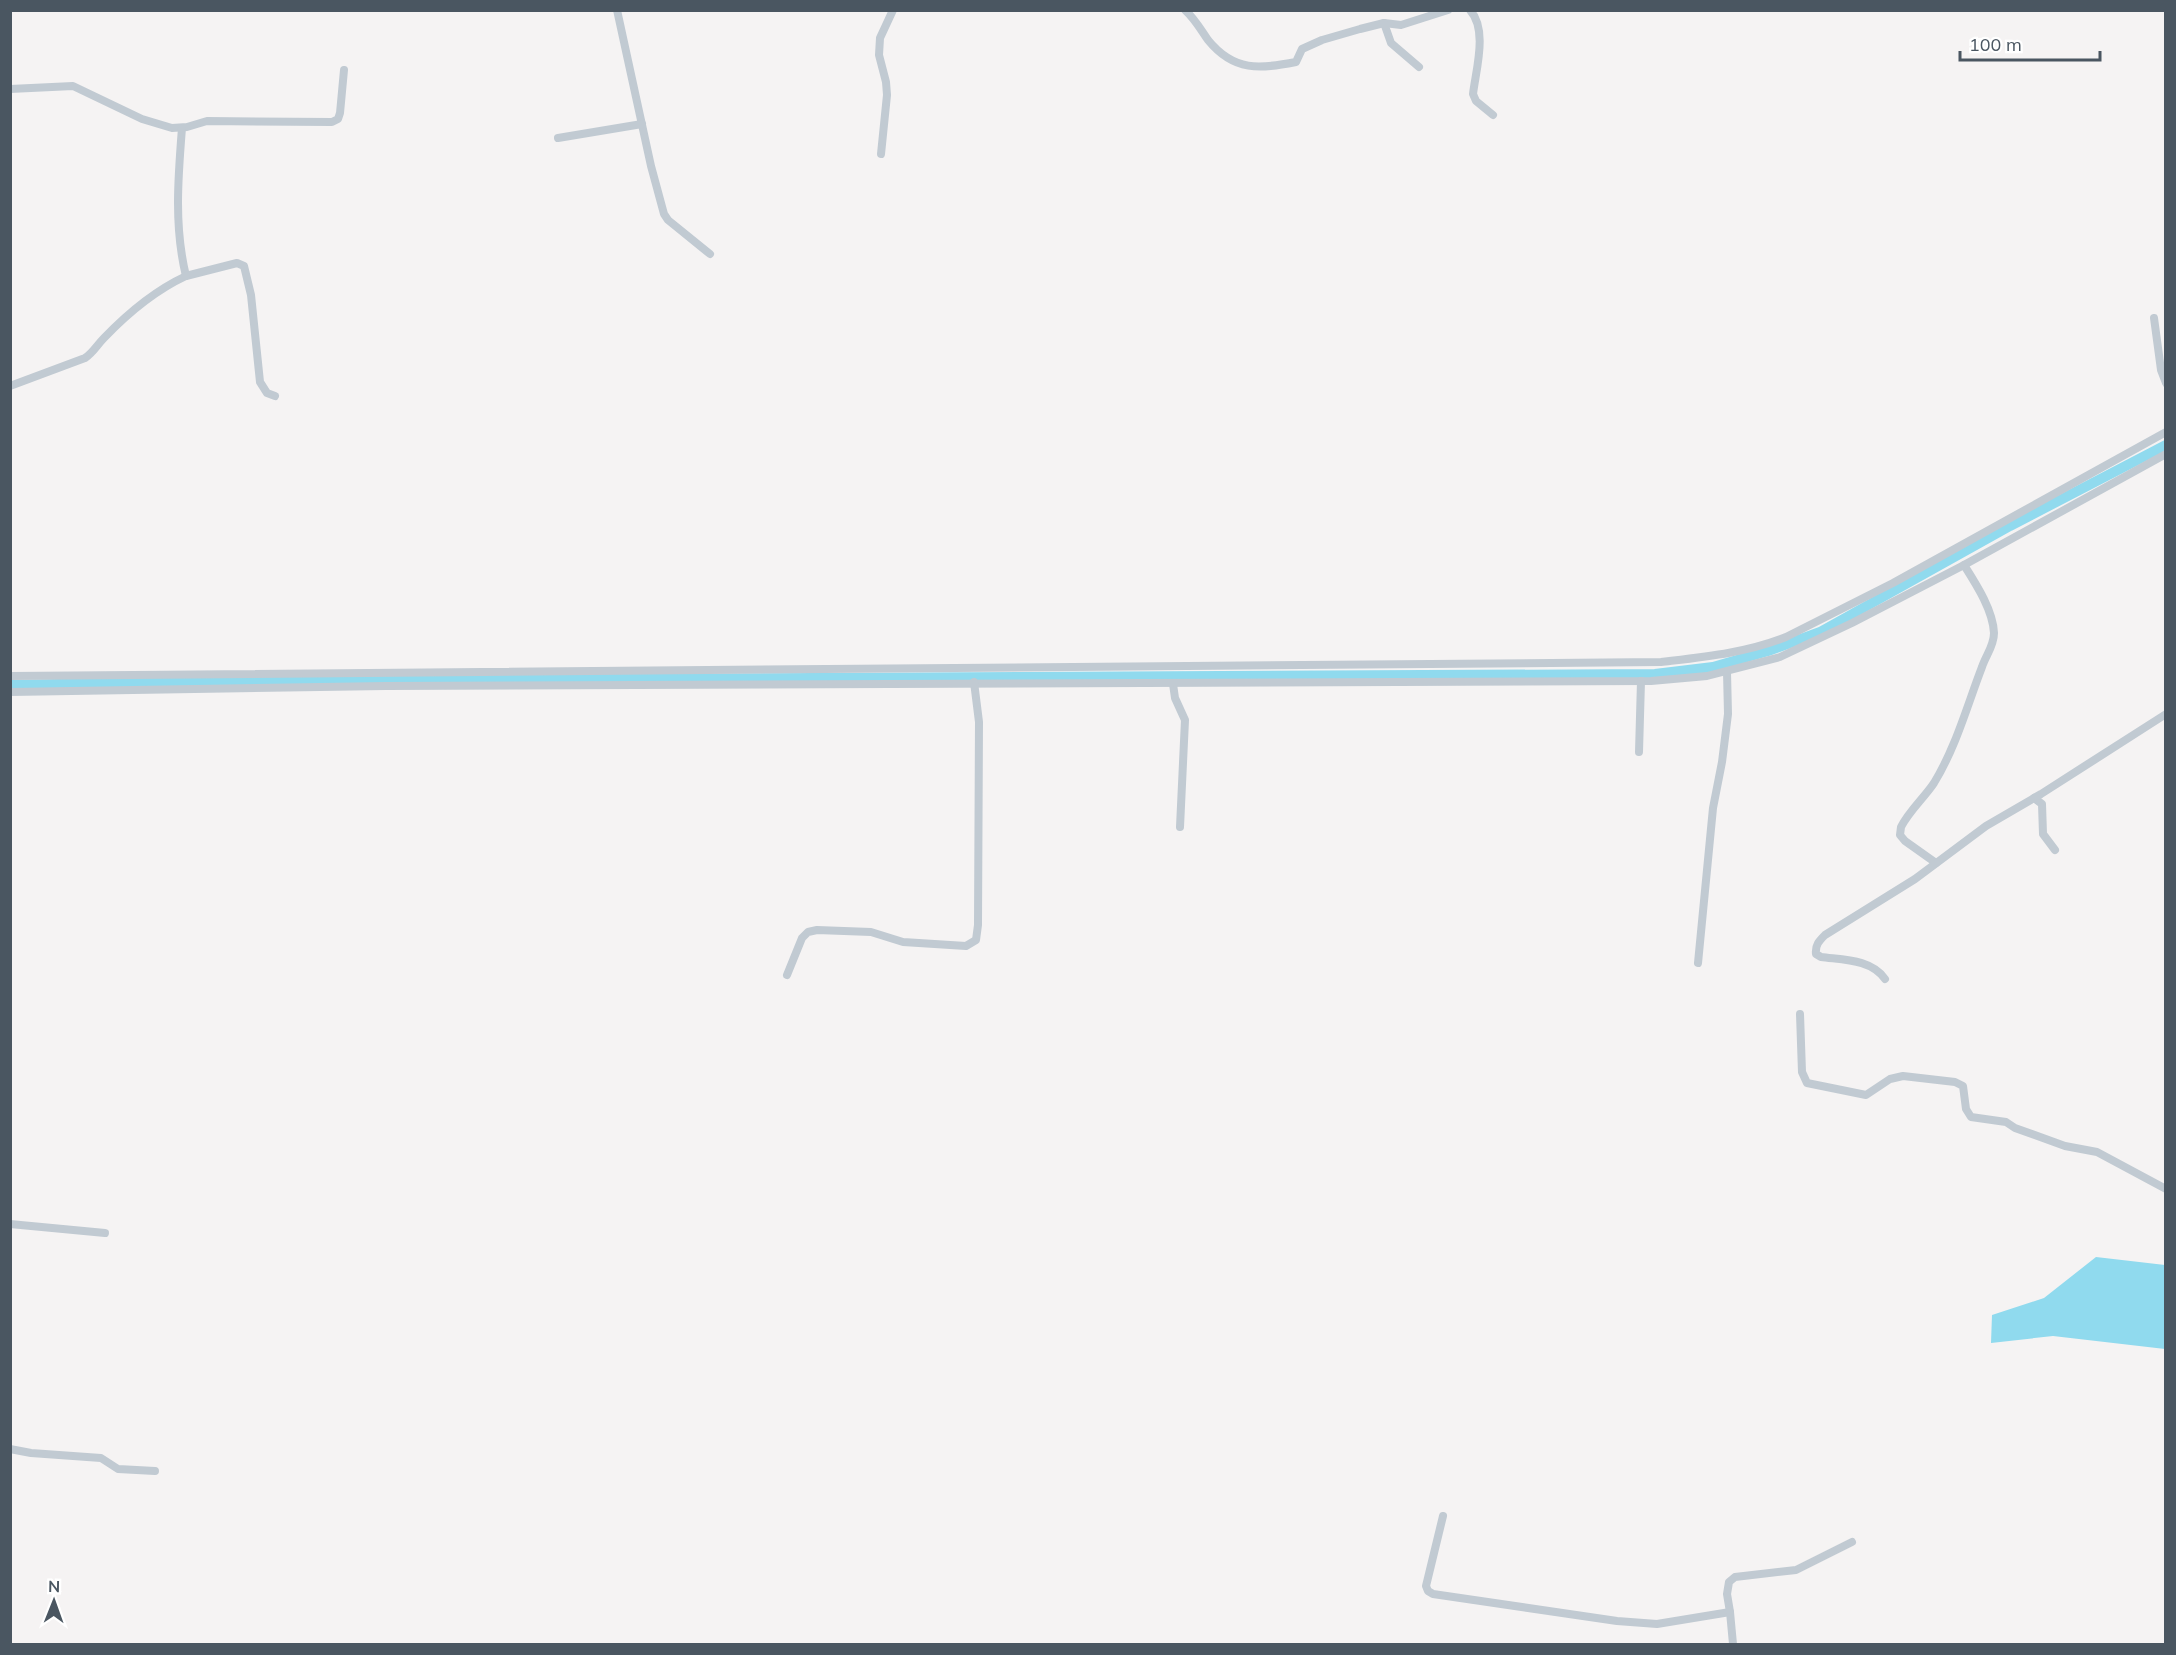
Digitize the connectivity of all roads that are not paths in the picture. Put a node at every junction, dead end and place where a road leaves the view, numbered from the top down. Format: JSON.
{"nodes":[{"id":1,"x":617,"y":10,"type":"edge"},
{"id":2,"x":893,"y":10,"type":"edge"},
{"id":3,"x":1185,"y":10,"type":"edge"},
{"id":4,"x":1448,"y":10,"type":"edge"},
{"id":5,"x":1470,"y":10,"type":"edge"},
{"id":6,"x":1384,"y":23,"type":"junction"},
{"id":7,"x":1419,"y":67,"type":"dead end"},
{"id":8,"x":344,"y":70,"type":"dead end"},
{"id":9,"x":10,"y":89,"type":"edge"},
{"id":10,"x":1493,"y":115,"type":"dead end"},
{"id":11,"x":642,"y":124,"type":"junction"},
{"id":12,"x":182,"y":128,"type":"junction"},
{"id":13,"x":558,"y":138,"type":"dead end"},
{"id":14,"x":881,"y":154,"type":"dead end"},
{"id":15,"x":710,"y":254,"type":"dead end"},
{"id":16,"x":186,"y":276,"type":"junction"},
{"id":17,"x":2154,"y":318,"type":"dead end"},
{"id":18,"x":2166,"y":382,"type":"edge"},
{"id":19,"x":10,"y":386,"type":"edge"},
{"id":20,"x":275,"y":396,"type":"dead end"},
{"id":21,"x":2166,"y":432,"type":"edge"},
{"id":22,"x":2166,"y":454,"type":"edge"},
{"id":23,"x":1964,"y":565,"type":"junction"},
{"id":24,"x":1726,"y":672,"type":"junction"},
{"id":25,"x":10,"y":676,"type":"edge"},
{"id":26,"x":1641,"y":681,"type":"junction"},
{"id":27,"x":974,"y":682,"type":"junction"},
{"id":28,"x":1173,"y":684,"type":"junction"},
{"id":29,"x":10,"y":692,"type":"edge"},
{"id":30,"x":2166,"y":714,"type":"edge"},
{"id":31,"x":1639,"y":752,"type":"dead end"},
{"id":32,"x":2034,"y":798,"type":"junction"},
{"id":33,"x":1180,"y":827,"type":"dead end"},
{"id":34,"x":2055,"y":850,"type":"dead end"},
{"id":35,"x":1936,"y":862,"type":"junction"},
{"id":36,"x":1698,"y":963,"type":"dead end"},
{"id":37,"x":787,"y":975,"type":"dead end"},
{"id":38,"x":1885,"y":979,"type":"dead end"},
{"id":39,"x":1800,"y":1014,"type":"dead end"},
{"id":40,"x":2166,"y":1189,"type":"edge"},
{"id":41,"x":10,"y":1224,"type":"edge"},
{"id":42,"x":105,"y":1233,"type":"dead end"},
{"id":43,"x":10,"y":1449,"type":"edge"},
{"id":44,"x":155,"y":1471,"type":"dead end"},
{"id":45,"x":1443,"y":1516,"type":"dead end"},
{"id":46,"x":1852,"y":1542,"type":"dead end"},
{"id":47,"x":1730,"y":1612,"type":"junction"},
{"id":48,"x":1732,"y":1644,"type":"edge"}],
"edges":[{"from":1,"to":11,"type":"street"},
{"from":2,"to":14,"type":"street"},
{"from":3,"to":6,"type":"street"},
{"from":4,"to":6,"type":"street"},
{"from":5,"to":10,"type":"street"},
{"from":6,"to":7,"type":"street"},
{"from":8,"to":12,"type":"street"},
{"from":9,"to":12,"type":"street"},
{"from":11,"to":13,"type":"street"},
{"from":11,"to":15,"type":"street"},
{"from":12,"to":16,"type":"street"},
{"from":16,"to":19,"type":"street"},
{"from":16,"to":20,"type":"street"},
{"from":17,"to":18,"type":"street"},
{"from":21,"to":25,"type":"street"},
{"from":22,"to":23,"type":"street"},
{"from":23,"to":24,"type":"street"},
{"from":23,"to":35,"type":"street"},
{"from":24,"to":26,"type":"street"},
{"from":24,"to":36,"type":"street"},
{"from":26,"to":28,"type":"street"},
{"from":26,"to":31,"type":"street"},
{"from":27,"to":28,"type":"street"},
{"from":27,"to":29,"type":"street"},
{"from":27,"to":37,"type":"street"},
{"from":28,"to":33,"type":"street"},
{"from":30,"to":32,"type":"street"},
{"from":32,"to":34,"type":"street"},
{"from":32,"to":35,"type":"street"},
{"from":35,"to":38,"type":"street"},
{"from":39,"to":40,"type":"street"},
{"from":41,"to":42,"type":"street"},
{"from":43,"to":44,"type":"street"},
{"from":45,"to":47,"type":"street"},
{"from":46,"to":47,"type":"street"},
{"from":47,"to":48,"type":"street"}]}
